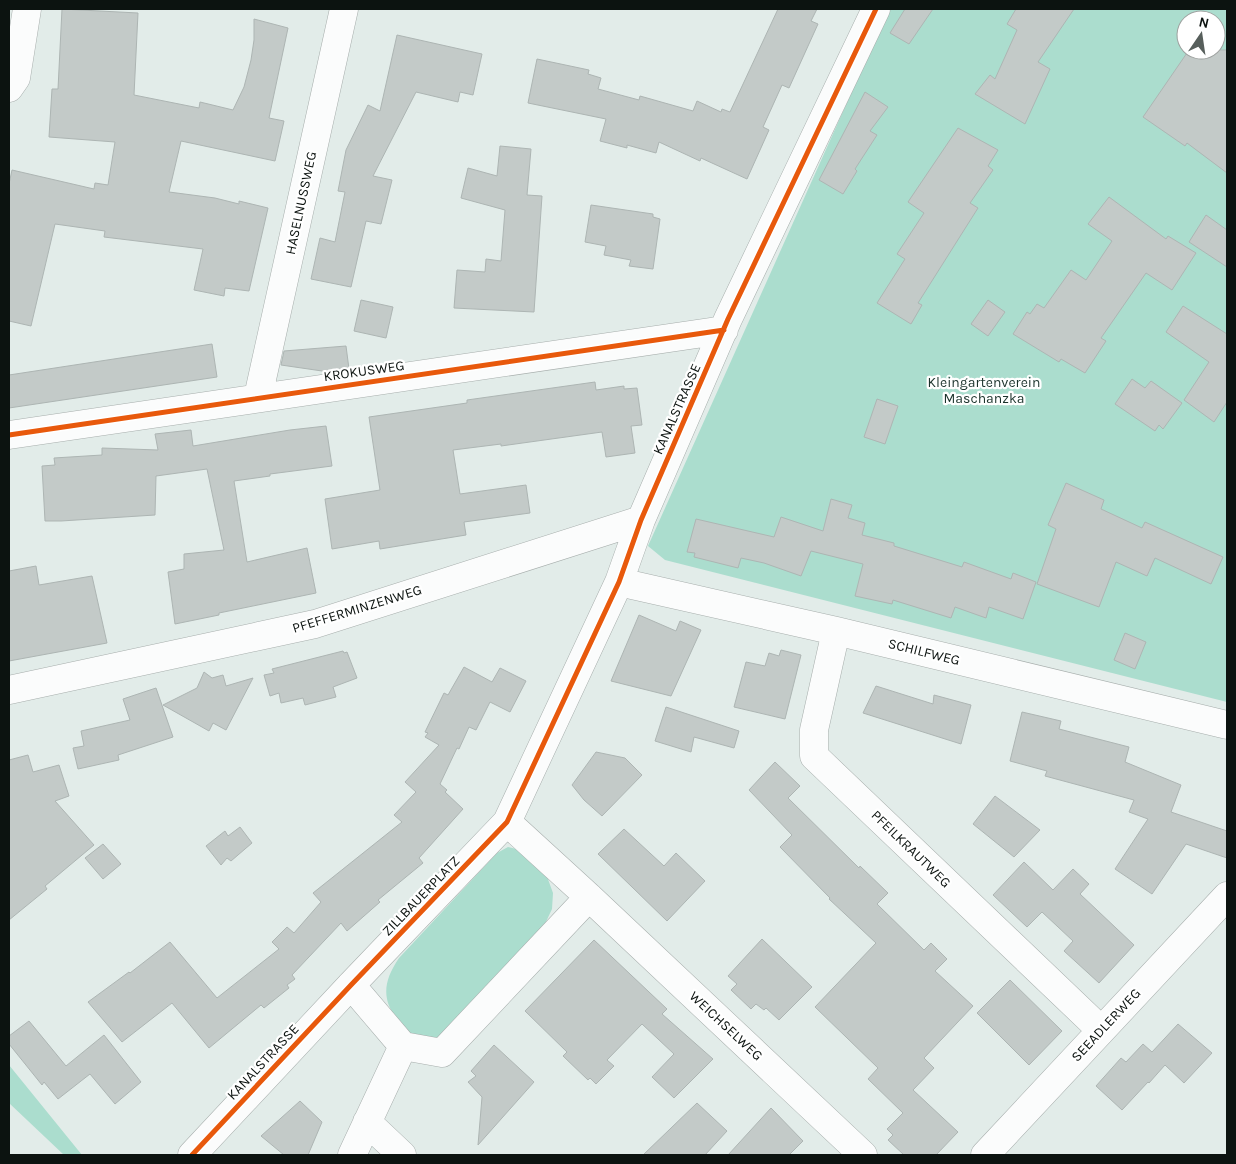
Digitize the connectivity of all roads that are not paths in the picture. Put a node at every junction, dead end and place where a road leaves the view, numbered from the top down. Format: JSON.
{"nodes":[{"id":1,"x":27,"y":9,"type":"edge"},
{"id":2,"x":344,"y":9,"type":"edge"},
{"id":3,"x":876,"y":9,"type":"edge"},
{"id":4,"x":9,"y":88,"type":"edge"},
{"id":5,"x":724,"y":330,"type":"junction"},
{"id":6,"x":258,"y":397,"type":"junction"},
{"id":7,"x":9,"y":435,"type":"edge"},
{"id":8,"x":641,"y":520,"type":"junction"},
{"id":9,"x":619,"y":582,"type":"junction"},
{"id":10,"x":836,"y":631,"type":"junction"},
{"id":11,"x":9,"y":690,"type":"edge"},
{"id":12,"x":1227,"y":725,"type":"edge"},
{"id":13,"x":507,"y":822,"type":"junction"},
{"id":14,"x":1227,"y":896,"type":"edge"},
{"id":15,"x":589,"y":897,"type":"junction"},
{"id":16,"x":351,"y":985,"type":"junction"},
{"id":17,"x":1100,"y":1030,"type":"junction"},
{"id":18,"x":403,"y":1046,"type":"junction"},
{"id":19,"x":367,"y":1122,"type":"junction"},
{"id":20,"x":192,"y":1155,"type":"edge"},
{"id":21,"x":352,"y":1155,"type":"edge"},
{"id":22,"x":402,"y":1155,"type":"edge"},
{"id":23,"x":862,"y":1155,"type":"edge"},
{"id":24,"x":985,"y":1155,"type":"edge"}],
"edges":[{"from":1,"to":4,"type":"street"},
{"from":2,"to":6,"type":"street","name":"HASELNUSSWEG"},
{"from":3,"to":5,"type":"street","name":"KANALSTRASSE"},
{"from":5,"to":6,"type":"street","name":"KROKUSWEG"},
{"from":5,"to":8,"type":"street","name":"KANALSTRASSE"},
{"from":6,"to":7,"type":"street","name":"KROKUSWEG"},
{"from":8,"to":9,"type":"street","name":"KANALSTRASSE"},
{"from":8,"to":11,"type":"street","name":"PFEFFERMINZENWEG"},
{"from":9,"to":10,"type":"street","name":"SCHILFWEG"},
{"from":9,"to":13,"type":"street","name":"KANALSTRASSE"},
{"from":10,"to":12,"type":"street","name":"SCHILFWEG"},
{"from":10,"to":17,"type":"street","name":"PFEILKRAUTWEG"},
{"from":13,"to":15,"type":"street"},
{"from":13,"to":16,"type":"street","name":"ZILLBAUERPLATZ"},
{"from":14,"to":17,"type":"street","name":"SEEADLERWEG"},
{"from":15,"to":18,"type":"street"},
{"from":15,"to":23,"type":"street","name":"WEICHSELWEG"},
{"from":16,"to":18,"type":"street"},
{"from":16,"to":20,"type":"street","name":"KANALSTRASSE"},
{"from":17,"to":24,"type":"street","name":"SEEADLERWEG"},
{"from":18,"to":19,"type":"street"},
{"from":19,"to":21,"type":"street"},
{"from":19,"to":22,"type":"street"}]}
